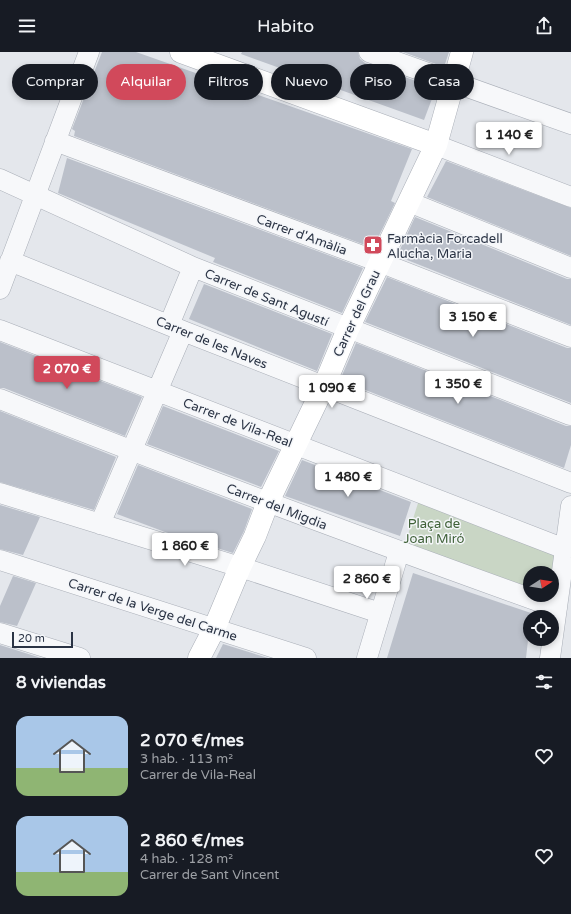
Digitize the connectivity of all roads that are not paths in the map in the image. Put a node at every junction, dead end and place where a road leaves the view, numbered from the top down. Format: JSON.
{"nodes":[{"id":1,"x":89,"y":52,"type":"edge"},
{"id":2,"x":181,"y":52,"type":"edge"},
{"id":3,"x":369,"y":52,"type":"edge"},
{"id":4,"x":462,"y":52,"type":"edge"},
{"id":5,"x":459,"y":64,"type":"edge"},
{"id":6,"x":414,"y":68,"type":"edge"},
{"id":7,"x":474,"y":89,"type":"edge"},
{"id":8,"x":449,"y":100,"type":"edge"},
{"id":9,"x":571,"y":124,"type":"edge"},
{"id":10,"x":55,"y":141,"type":"junction"},
{"id":11,"x":436,"y":145,"type":"junction"},
{"id":12,"x":0,"y":179,"type":"edge"},
{"id":13,"x":34,"y":196,"type":"junction"},
{"id":14,"x":571,"y":197,"type":"edge"},
{"id":15,"x":409,"y":202,"type":"junction"},
{"id":16,"x":10,"y":261,"type":"junction"},
{"id":17,"x":379,"y":262,"type":"junction"},
{"id":18,"x":193,"y":267,"type":"junction"},
{"id":19,"x":571,"y":268,"type":"edge"},
{"id":20,"x":0,"y":288,"type":"edge"},
{"id":21,"x":176,"y":328,"type":"junction"},
{"id":22,"x":348,"y":329,"type":"junction"},
{"id":23,"x":0,"y":330,"type":"edge"},
{"id":24,"x":571,"y":337,"type":"edge"},
{"id":25,"x":324,"y":386,"type":"junction"},
{"id":26,"x":156,"y":392,"type":"junction"},
{"id":27,"x":0,"y":399,"type":"edge"},
{"id":28,"x":570,"y":415,"type":"dead end"},
{"id":29,"x":296,"y":444,"type":"junction"},
{"id":30,"x":132,"y":451,"type":"junction"},
{"id":31,"x":571,"y":483,"type":"edge"},
{"id":32,"x":0,"y":493,"type":"edge"},
{"id":33,"x":268,"y":502,"type":"junction"},
{"id":34,"x":571,"y":506,"type":"edge"},
{"id":35,"x":100,"y":524,"type":"junction"},
{"id":36,"x":565,"y":549,"type":"junction"},
{"id":37,"x":399,"y":552,"type":"junction"},
{"id":38,"x":2,"y":565,"type":"edge"},
{"id":39,"x":240,"y":567,"type":"junction"},
{"id":40,"x":557,"y":608,"type":"junction"},
{"id":41,"x":380,"y":613,"type":"junction"},
{"id":42,"x":214,"y":629,"type":"junction"},
{"id":43,"x":0,"y":633,"type":"edge"},
{"id":44,"x":80,"y":658,"type":"edge"},
{"id":45,"x":199,"y":658,"type":"edge"},
{"id":46,"x":306,"y":658,"type":"edge"},
{"id":47,"x":367,"y":658,"type":"edge"},
{"id":48,"x":550,"y":658,"type":"edge"}],
"edges":[{"from":1,"to":10,"type":"street"},
{"from":2,"to":11,"type":"street"},
{"from":3,"to":6,"type":"street"},
{"from":4,"to":5,"type":"street","name":"Carrer del Grau"},
{"from":7,"to":9,"type":"street"},
{"from":8,"to":11,"type":"street","name":"Carrer del Grau"},
{"from":10,"to":13,"type":"street"},
{"from":10,"to":17,"type":"street","name":"Carrer d'Amàlia"},
{"from":11,"to":14,"type":"street"},
{"from":11,"to":15,"type":"street","name":"Carrer del Grau"},
{"from":12,"to":13,"type":"street","name":"Carrer de Sant Agustí"},
{"from":13,"to":16,"type":"street"},
{"from":13,"to":18,"type":"street","name":"Carrer de Sant Agustí"},
{"from":15,"to":17,"type":"street","name":"Carrer del Grau"},
{"from":15,"to":19,"type":"street"},
{"from":16,"to":20,"type":"street"},
{"from":16,"to":21,"type":"street","name":"Carrer de les Naves"},
{"from":17,"to":22,"type":"street","name":"Carrer del Grau"},
{"from":17,"to":24,"type":"street","name":"Carrer d'Amàlia"},
{"from":18,"to":21,"type":"street"},
{"from":18,"to":22,"type":"street","name":"Carrer de Sant Agustí"},
{"from":21,"to":25,"type":"street","name":"Carrer de les Naves"},
{"from":21,"to":26,"type":"street"},
{"from":22,"to":25,"type":"street","name":"Carrer del Grau"},
{"from":22,"to":28,"type":"street","name":"Carrer de Sant Agustí"},
{"from":23,"to":26,"type":"street","name":"Carrer de Vila-Real"},
{"from":25,"to":29,"type":"street","name":"Carrer del Grau"},
{"from":25,"to":31,"type":"street","name":"Carrer de les Naves"},
{"from":26,"to":29,"type":"street","name":"Carrer de Vila-Real"},
{"from":26,"to":30,"type":"street"},
{"from":27,"to":30,"type":"street","name":"Carrer del Migdia"},
{"from":29,"to":33,"type":"street","name":"Carrer del Grau"},
{"from":29,"to":36,"type":"street","name":"Carrer de Vila-Real"},
{"from":30,"to":33,"type":"street","name":"Carrer del Migdia"},
{"from":30,"to":35,"type":"street"},
{"from":32,"to":35,"type":"street"},
{"from":33,"to":37,"type":"street","name":"Carrer del Migdia"},
{"from":33,"to":39,"type":"street","name":"Carrer del Grau"},
{"from":34,"to":36,"type":"street"},
{"from":35,"to":39,"type":"street"},
{"from":36,"to":40,"type":"street"},
{"from":37,"to":40,"type":"street","name":"Carrer del Migdia"},
{"from":37,"to":41,"type":"street"},
{"from":38,"to":42,"type":"street","name":"Carrer de la Verge del Carme"},
{"from":39,"to":41,"type":"street"},
{"from":39,"to":42,"type":"street","name":"Carrer del Grau"},
{"from":40,"to":48,"type":"street"},
{"from":41,"to":47,"type":"street"},
{"from":42,"to":45,"type":"street","name":"Carrer del Grau"},
{"from":42,"to":46,"type":"street","name":"Carrer de la Verge del Carme"},
{"from":43,"to":44,"type":"street"}]}
